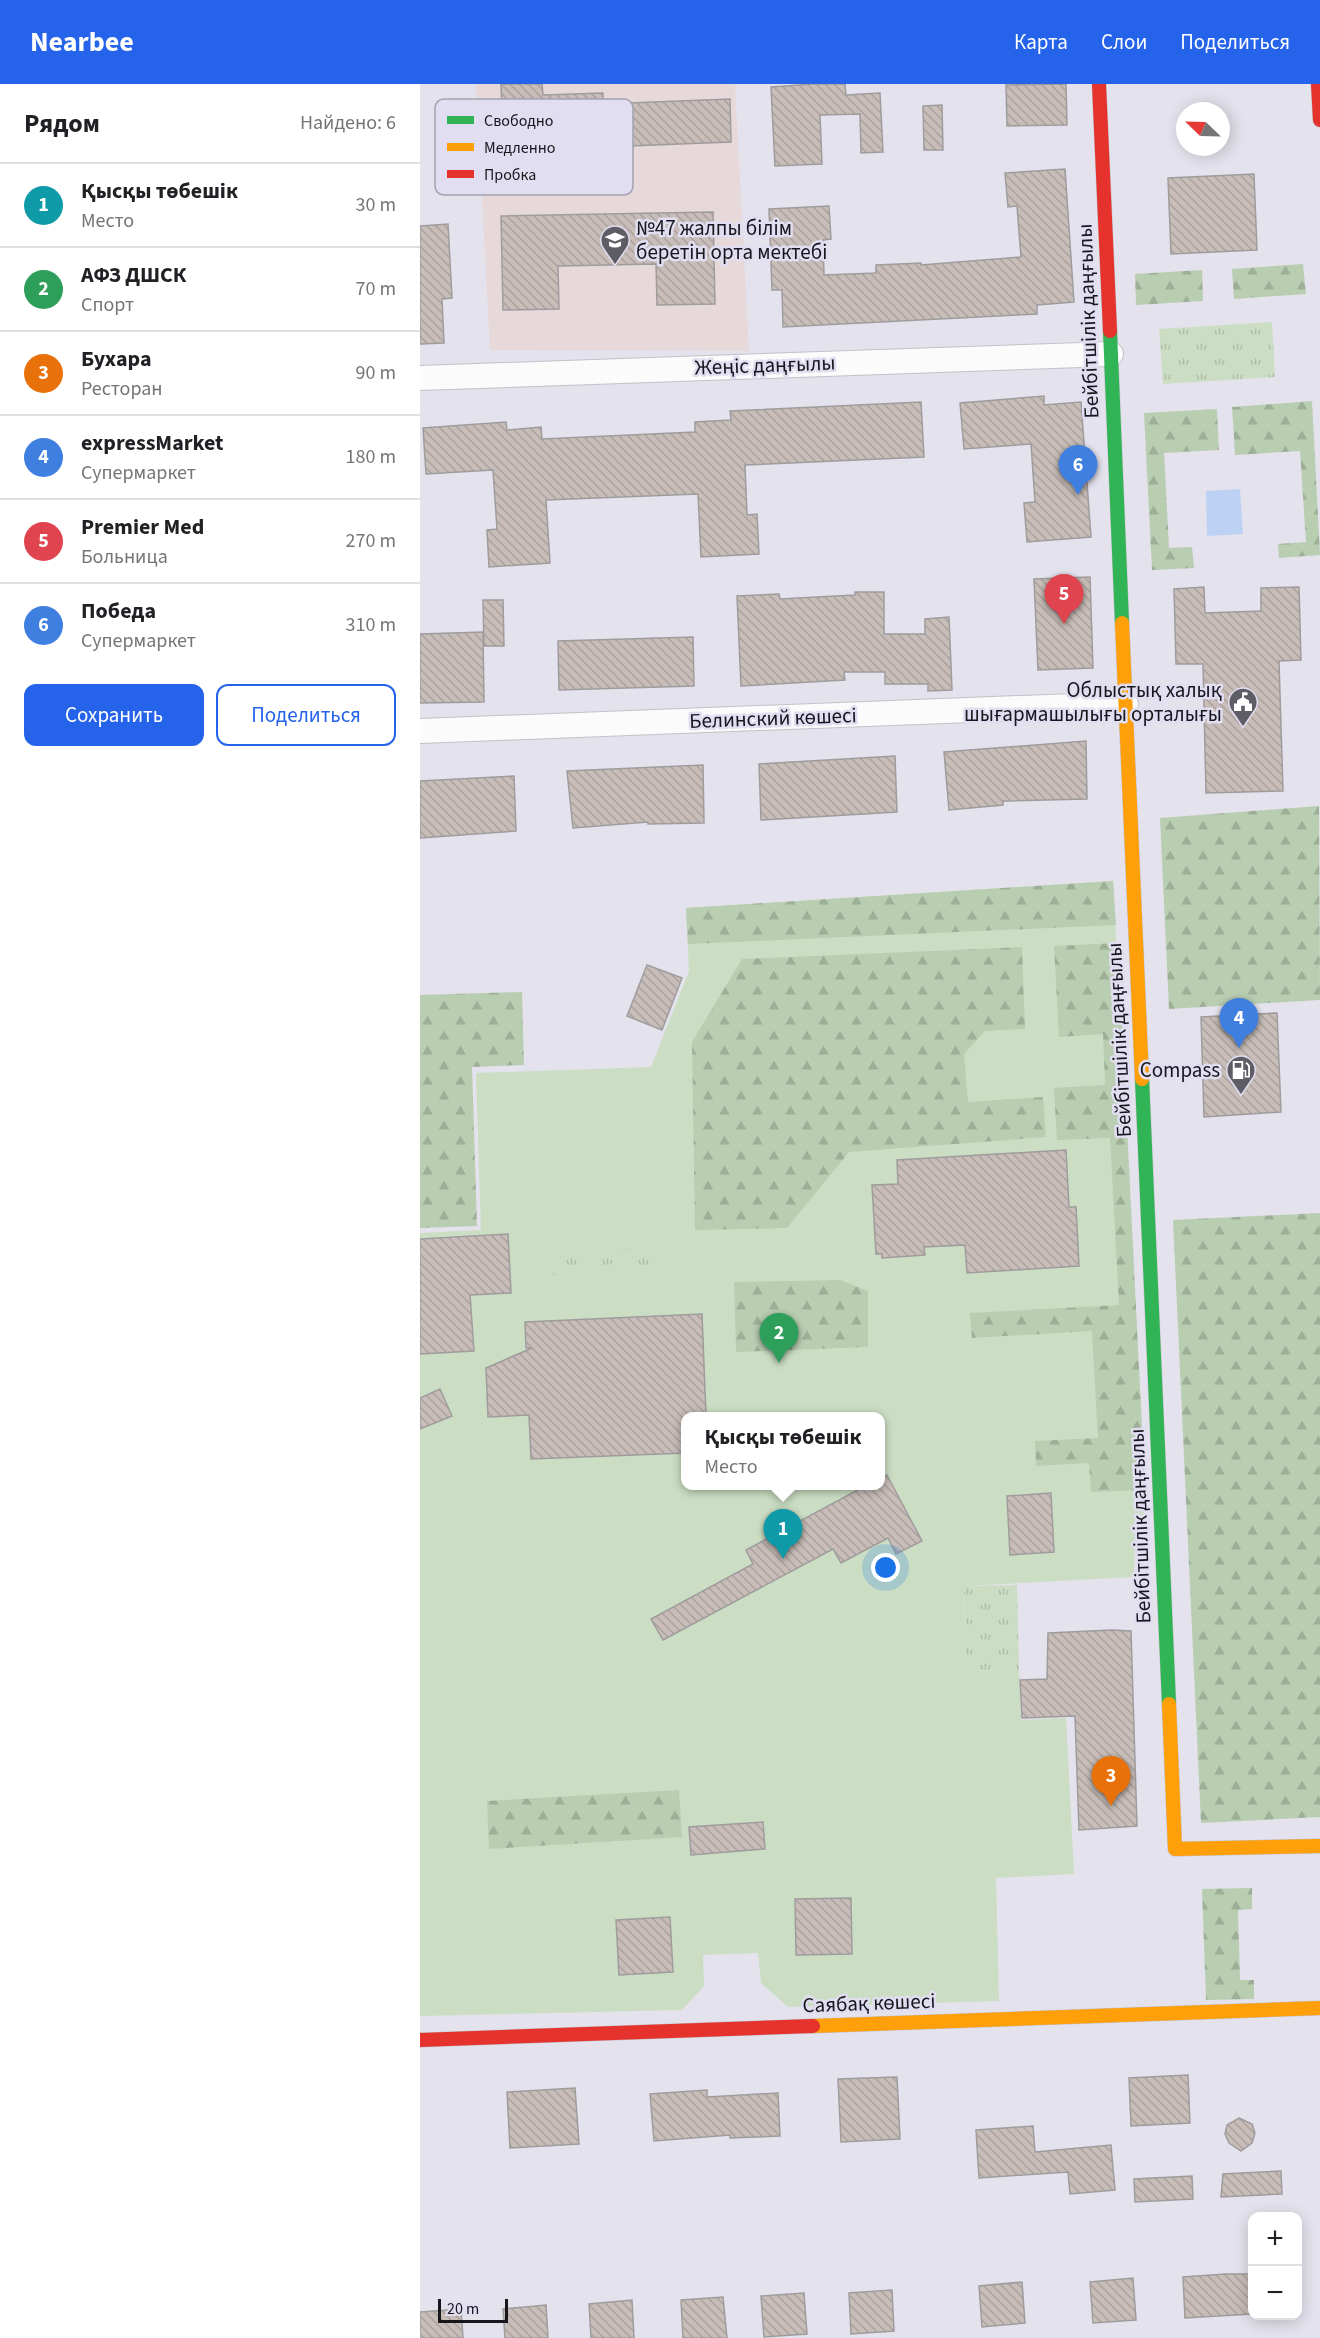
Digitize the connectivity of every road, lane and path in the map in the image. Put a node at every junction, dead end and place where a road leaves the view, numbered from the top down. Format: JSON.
{"nodes":[{"id":1,"x":1099,"y":84,"type":"edge"},
{"id":2,"x":1318,"y":84,"type":"edge"},
{"id":3,"x":1320,"y":120,"type":"edge"},
{"id":4,"x":1111,"y":354,"type":"junction"},
{"id":5,"x":420,"y":378,"type":"edge"},
{"id":6,"x":1126,"y":704,"type":"junction"},
{"id":7,"x":420,"y":731,"type":"edge"},
{"id":8,"x":1320,"y":1846,"type":"edge"},
{"id":9,"x":1320,"y":2008,"type":"edge"},
{"id":10,"x":420,"y":2040,"type":"edge"}],
"edges":[{"from":1,"to":4,"type":"main road","name":"Бейбітшілік даңғылы"},
{"from":2,"to":3,"type":"main road"},
{"from":4,"to":5,"type":"street","name":"Жеңіс даңғылы"},
{"from":4,"to":6,"type":"main road","name":"Бейбітшілік даңғылы"},
{"from":6,"to":7,"type":"street","name":"Белинский көшесі"},
{"from":6,"to":8,"type":"main road","name":"Бейбітшілік даңғылы"},
{"from":9,"to":10,"type":"main road","name":"Саябақ көшесі"}]}
